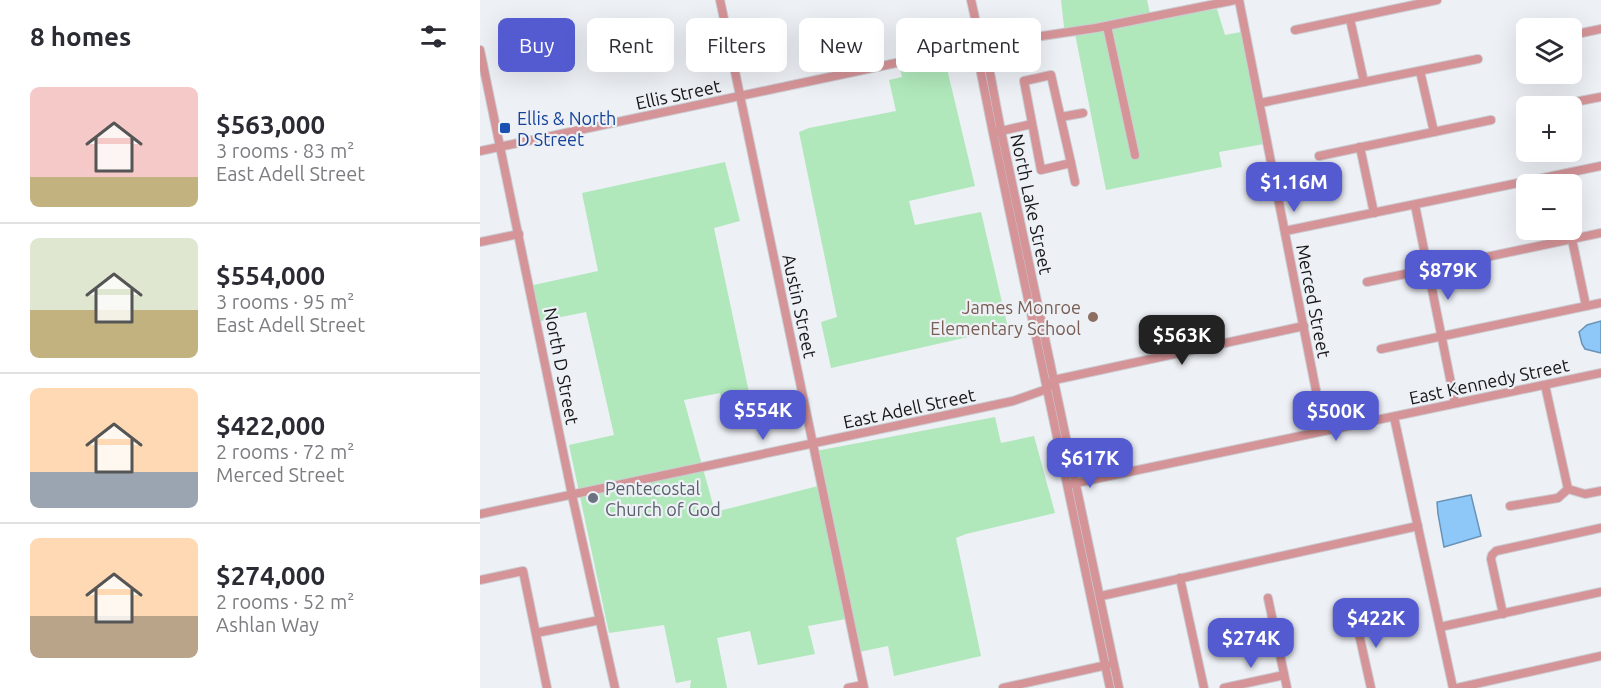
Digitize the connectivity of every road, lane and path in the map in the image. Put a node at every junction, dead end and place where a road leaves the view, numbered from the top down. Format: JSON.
{"nodes":[{"id":1,"x":720,"y":0,"type":"edge"},
{"id":2,"x":971,"y":0,"type":"edge"},
{"id":3,"x":1237,"y":0,"type":"edge"},
{"id":4,"x":1437,"y":0,"type":"edge"},
{"id":5,"x":1421,"y":2,"type":"edge"},
{"id":6,"x":975,"y":18,"type":"edge"},
{"id":7,"x":1350,"y":19,"type":"junction"},
{"id":8,"x":1107,"y":26,"type":"junction"},
{"id":9,"x":1601,"y":29,"type":"edge"},
{"id":10,"x":1295,"y":30,"type":"dead end"},
{"id":11,"x":1582,"y":33,"type":"edge"},
{"id":12,"x":1041,"y":36,"type":"edge"},
{"id":13,"x":480,"y":50,"type":"edge"},
{"id":14,"x":1478,"y":59,"type":"dead end"},
{"id":15,"x":896,"y":63,"type":"edge"},
{"id":16,"x":1420,"y":71,"type":"junction"},
{"id":17,"x":982,"y":72,"type":"edge"},
{"id":18,"x":1364,"y":82,"type":"junction"},
{"id":19,"x":742,"y":96,"type":"junction"},
{"id":20,"x":1601,"y":97,"type":"edge"},
{"id":21,"x":1582,"y":101,"type":"edge"},
{"id":22,"x":1260,"y":103,"type":"junction"},
{"id":23,"x":1083,"y":113,"type":"dead end"},
{"id":24,"x":1061,"y":117,"type":"junction"},
{"id":25,"x":1491,"y":120,"type":"dead end"},
{"id":26,"x":1032,"y":124,"type":"junction"},
{"id":27,"x":997,"y":132,"type":"junction"},
{"id":28,"x":1434,"y":132,"type":"junction"},
{"id":29,"x":501,"y":147,"type":"junction"},
{"id":30,"x":1360,"y":147,"type":"junction"},
{"id":31,"x":480,"y":151,"type":"edge"},
{"id":32,"x":1136,"y":155,"type":"dead end"},
{"id":33,"x":1318,"y":156,"type":"dead end"},
{"id":34,"x":1071,"y":163,"type":"junction"},
{"id":35,"x":1601,"y":166,"type":"edge"},
{"id":36,"x":1563,"y":174,"type":"edge"},
{"id":37,"x":1075,"y":182,"type":"dead end"},
{"id":38,"x":1516,"y":184,"type":"edge"},
{"id":39,"x":1415,"y":204,"type":"junction"},
{"id":40,"x":1374,"y":213,"type":"junction"},
{"id":41,"x":1285,"y":231,"type":"junction"},
{"id":42,"x":1601,"y":233,"type":"edge"},
{"id":43,"x":519,"y":234,"type":"junction"},
{"id":44,"x":1582,"y":237,"type":"edge"},
{"id":45,"x":1567,"y":240,"type":"edge"},
{"id":46,"x":1572,"y":240,"type":"edge"},
{"id":47,"x":480,"y":242,"type":"edge"},
{"id":48,"x":1428,"y":269,"type":"junction"},
{"id":49,"x":1367,"y":282,"type":"dead end"},
{"id":50,"x":1036,"y":295,"type":"junction"},
{"id":51,"x":1601,"y":303,"type":"edge"},
{"id":52,"x":1029,"y":306,"type":"junction"},
{"id":53,"x":1586,"y":306,"type":"junction"},
{"id":54,"x":1304,"y":326,"type":"junction"},
{"id":55,"x":1442,"y":336,"type":"junction"},
{"id":56,"x":1381,"y":349,"type":"dead end"},
{"id":57,"x":1601,"y":373,"type":"edge"},
{"id":58,"x":1054,"y":380,"type":"junction"},
{"id":59,"x":1545,"y":385,"type":"junction"},
{"id":60,"x":1047,"y":389,"type":"junction"},
{"id":61,"x":1455,"y":403,"type":"junction"},
{"id":62,"x":1394,"y":417,"type":"junction"},
{"id":63,"x":1324,"y":431,"type":"junction"},
{"id":64,"x":813,"y":444,"type":"junction"},
{"id":65,"x":1075,"y":483,"type":"junction"},
{"id":66,"x":1066,"y":485,"type":"junction"},
{"id":67,"x":1568,"y":489,"type":"junction"},
{"id":68,"x":1601,"y":491,"type":"edge"},
{"id":69,"x":572,"y":495,"type":"junction"},
{"id":70,"x":1510,"y":506,"type":"dead end"},
{"id":71,"x":480,"y":514,"type":"edge"},
{"id":72,"x":1418,"y":526,"type":"junction"},
{"id":73,"x":1601,"y":528,"type":"edge"},
{"id":74,"x":1180,"y":578,"type":"junction"},
{"id":75,"x":480,"y":580,"type":"edge"},
{"id":76,"x":1601,"y":592,"type":"edge"},
{"id":77,"x":1101,"y":596,"type":"junction"},
{"id":78,"x":1268,"y":598,"type":"dead end"},
{"id":79,"x":1503,"y":614,"type":"junction"},
{"id":80,"x":1355,"y":616,"type":"dead end"},
{"id":81,"x":600,"y":620,"type":"junction"},
{"id":82,"x":1440,"y":627,"type":"junction"},
{"id":83,"x":536,"y":633,"type":"junction"},
{"id":84,"x":1601,"y":656,"type":"edge"},
{"id":85,"x":1114,"y":664,"type":"junction"},
{"id":86,"x":1105,"y":666,"type":"junction"},
{"id":87,"x":1284,"y":675,"type":"junction"},
{"id":88,"x":864,"y":686,"type":"edge"},
{"id":89,"x":547,"y":688,"type":"edge"},
{"id":90,"x":615,"y":688,"type":"edge"},
{"id":91,"x":848,"y":688,"type":"edge"},
{"id":92,"x":1003,"y":688,"type":"edge"},
{"id":93,"x":1110,"y":688,"type":"edge"},
{"id":94,"x":1119,"y":688,"type":"edge"},
{"id":95,"x":1204,"y":688,"type":"edge"},
{"id":96,"x":1224,"y":688,"type":"edge"},
{"id":97,"x":1287,"y":688,"type":"edge"},
{"id":98,"x":1371,"y":688,"type":"edge"},
{"id":99,"x":1455,"y":688,"type":"edge"}],
"edges":[{"from":1,"to":19,"type":"street","name":"Austin Street"},
{"from":2,"to":6,"type":"street","name":"North Lake Street"},
{"from":3,"to":8,"type":"street","name":"Ellis Street"},
{"from":3,"to":22,"type":"street","name":"Merced Street"},
{"from":4,"to":5,"type":"street"},
{"from":5,"to":7,"type":"street"},
{"from":7,"to":10,"type":"street"},
{"from":7,"to":18,"type":"street"},
{"from":8,"to":12,"type":"street","name":"Ellis Street"},
{"from":8,"to":32,"type":"street"},
{"from":9,"to":11,"type":"street"},
{"from":13,"to":29,"type":"street","name":"North D Street"},
{"from":14,"to":16,"type":"street"},
{"from":15,"to":19,"type":"street","name":"Ellis Street"},
{"from":16,"to":18,"type":"street"},
{"from":16,"to":28,"type":"street"},
{"from":17,"to":27,"type":"street","name":"North Lake Street"},
{"from":18,"to":22,"type":"street"},
{"from":19,"to":29,"type":"street","name":"Ellis Street"},
{"from":19,"to":64,"type":"street","name":"Austin Street"},
{"from":20,"to":21,"type":"street"},
{"from":22,"to":41,"type":"street","name":"Merced Street"},
{"from":23,"to":24,"type":"street"},
{"from":24,"to":26,"type":"street"},
{"from":24,"to":34,"type":"street"},
{"from":25,"to":28,"type":"street"},
{"from":26,"to":27,"type":"street"},
{"from":26,"to":34,"type":"street"},
{"from":27,"to":50,"type":"street","name":"North Lake Street"},
{"from":27,"to":52,"type":"street","name":"North Lake Street"},
{"from":28,"to":30,"type":"street"},
{"from":29,"to":31,"type":"street","name":"Ellis Street"},
{"from":29,"to":43,"type":"street","name":"North D Street"},
{"from":30,"to":33,"type":"street"},
{"from":30,"to":40,"type":"street"},
{"from":34,"to":37,"type":"street"},
{"from":35,"to":36,"type":"street"},
{"from":38,"to":39,"type":"street"},
{"from":39,"to":40,"type":"street"},
{"from":39,"to":48,"type":"street"},
{"from":40,"to":41,"type":"street"},
{"from":41,"to":54,"type":"street","name":"Merced Street"},
{"from":42,"to":44,"type":"street"},
{"from":43,"to":47,"type":"street"},
{"from":43,"to":69,"type":"street","name":"North D Street"},
{"from":45,"to":48,"type":"street"},
{"from":46,"to":53,"type":"street"},
{"from":48,"to":49,"type":"street"},
{"from":48,"to":55,"type":"street"},
{"from":50,"to":52,"type":"street"},
{"from":50,"to":58,"type":"street","name":"North Lake Street"},
{"from":51,"to":53,"type":"street"},
{"from":52,"to":60,"type":"street","name":"North Lake Street"},
{"from":53,"to":55,"type":"street"},
{"from":54,"to":58,"type":"street"},
{"from":54,"to":63,"type":"street","name":"Merced Street"},
{"from":55,"to":56,"type":"street"},
{"from":55,"to":61,"type":"street"},
{"from":57,"to":59,"type":"street","name":"East Kennedy Street"},
{"from":58,"to":60,"type":"street"},
{"from":58,"to":65,"type":"street","name":"North Lake Street"},
{"from":59,"to":61,"type":"street","name":"East Kennedy Street"},
{"from":59,"to":67,"type":"street"},
{"from":60,"to":64,"type":"street","name":"East Adell Street"},
{"from":60,"to":66,"type":"street","name":"North Lake Street"},
{"from":61,"to":62,"type":"street","name":"East Kennedy Street"},
{"from":62,"to":63,"type":"street","name":"East Kennedy Street"},
{"from":62,"to":72,"type":"street"},
{"from":63,"to":65,"type":"street","name":"East Kennedy Street"},
{"from":64,"to":69,"type":"street","name":"East Adell Street"},
{"from":64,"to":88,"type":"street","name":"Austin Street"},
{"from":65,"to":66,"type":"street","name":"East Kennedy Street"},
{"from":65,"to":77,"type":"street","name":"North Lake Street"},
{"from":66,"to":86,"type":"street","name":"North Lake Street"},
{"from":67,"to":68,"type":"street"},
{"from":67,"to":70,"type":"street"},
{"from":69,"to":71,"type":"street","name":"East Adell Street"},
{"from":69,"to":81,"type":"street","name":"North D Street"},
{"from":72,"to":74,"type":"street"},
{"from":72,"to":82,"type":"street"},
{"from":73,"to":79,"type":"street"},
{"from":74,"to":77,"type":"street"},
{"from":74,"to":95,"type":"street"},
{"from":75,"to":83,"type":"street"},
{"from":76,"to":79,"type":"street"},
{"from":77,"to":85,"type":"street","name":"North Lake Street"},
{"from":78,"to":87,"type":"street"},
{"from":79,"to":82,"type":"street"},
{"from":80,"to":98,"type":"street"},
{"from":81,"to":83,"type":"street"},
{"from":81,"to":90,"type":"street","name":"North D Street"},
{"from":82,"to":99,"type":"street"},
{"from":83,"to":89,"type":"street"},
{"from":84,"to":99,"type":"street"},
{"from":85,"to":86,"type":"street"},
{"from":85,"to":94,"type":"street","name":"North Lake Street"},
{"from":86,"to":92,"type":"street"},
{"from":86,"to":93,"type":"street","name":"North Lake Street"},
{"from":87,"to":96,"type":"street"},
{"from":87,"to":97,"type":"street"},
{"from":88,"to":91,"type":"street"}]}
